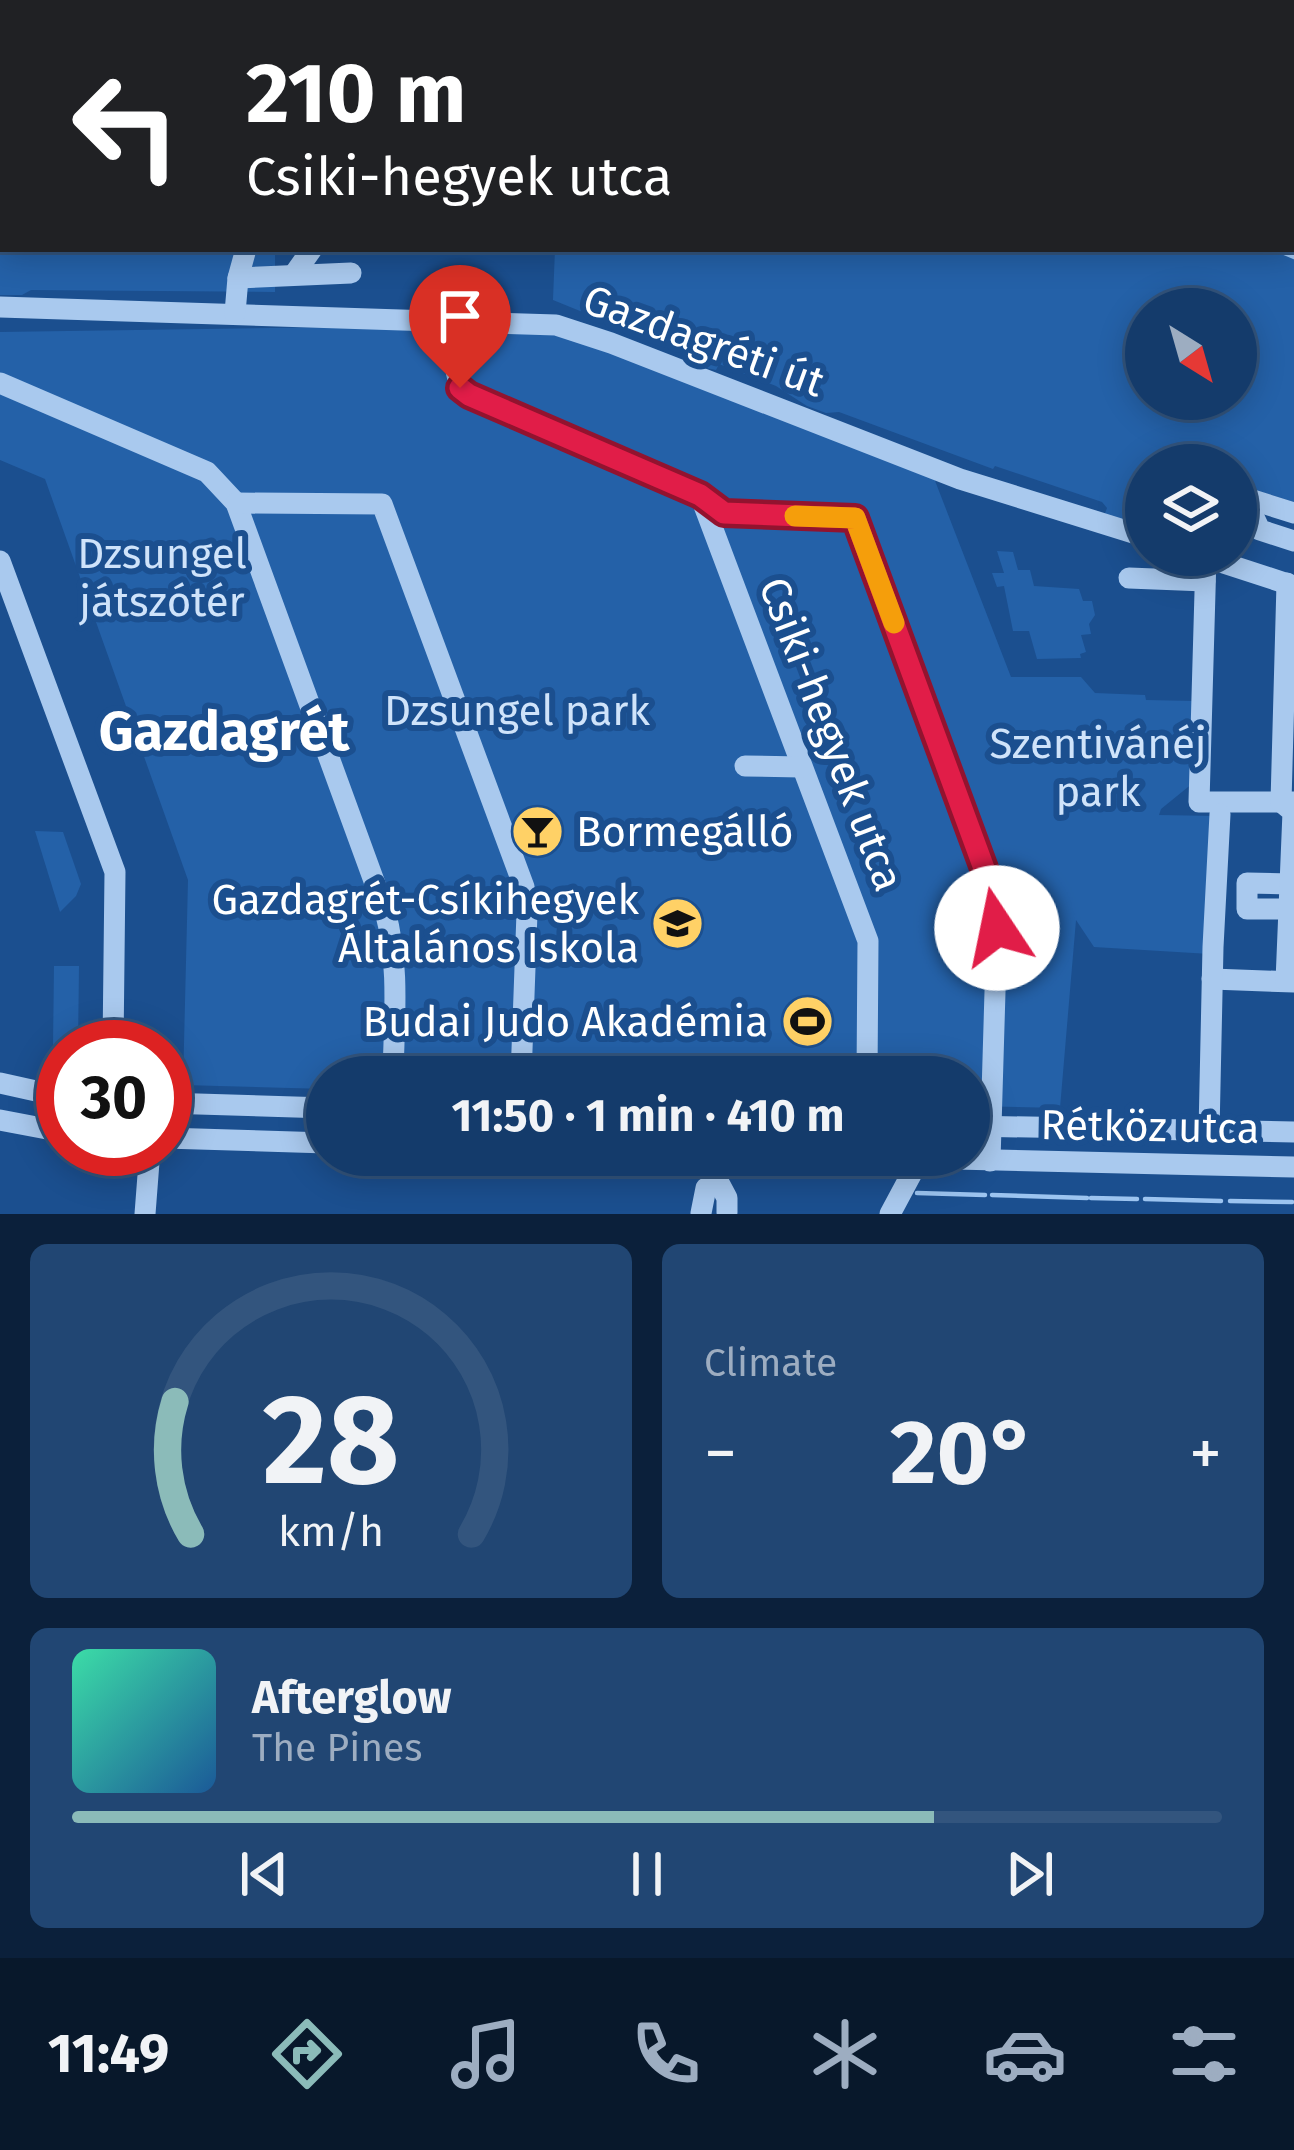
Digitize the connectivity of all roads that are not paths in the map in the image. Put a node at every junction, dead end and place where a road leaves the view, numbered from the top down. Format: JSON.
{"nodes":[{"id":1,"x":245,"y":252,"type":"edge"},
{"id":2,"x":310,"y":252,"type":"edge"},
{"id":3,"x":295,"y":273,"type":"junction"},
{"id":4,"x":351,"y":273,"type":"dead end"},
{"id":5,"x":238,"y":278,"type":"junction"},
{"id":6,"x":0,"y":307,"type":"edge"},
{"id":7,"x":235,"y":313,"type":"junction"},
{"id":8,"x":458,"y":320,"type":"junction"},
{"id":9,"x":0,"y":383,"type":"edge"},
{"id":10,"x":700,"y":495,"type":"junction"},
{"id":11,"x":1257,"y":501,"type":"edge"},
{"id":12,"x":236,"y":502,"type":"junction"},
{"id":13,"x":1294,"y":513,"type":"edge"},
{"id":14,"x":1257,"y":525,"type":"edge"},
{"id":15,"x":1125,"y":530,"type":"edge"},
{"id":16,"x":1294,"y":541,"type":"edge"},
{"id":17,"x":0,"y":561,"type":"edge"},
{"id":18,"x":1257,"y":574,"type":"edge"},
{"id":19,"x":1204,"y":576,"type":"edge"},
{"id":20,"x":1130,"y":578,"type":"dead end"},
{"id":21,"x":1205,"y":581,"type":"junction"},
{"id":22,"x":1290,"y":584,"type":"edge"},
{"id":23,"x":745,"y":766,"type":"dead end"},
{"id":24,"x":801,"y":767,"type":"junction"},
{"id":25,"x":1289,"y":805,"type":"edge"},
{"id":26,"x":1220,"y":814,"type":"dead end"},
{"id":27,"x":1290,"y":884,"type":"junction"},
{"id":28,"x":1288,"y":909,"type":"junction"},
{"id":29,"x":1212,"y":979,"type":"junction"},
{"id":30,"x":1290,"y":981,"type":"edge"},
{"id":31,"x":113,"y":1020,"type":"edge"},
{"id":32,"x":394,"y":1056,"type":"edge"},
{"id":33,"x":522,"y":1056,"type":"edge"},
{"id":34,"x":867,"y":1056,"type":"edge"},
{"id":35,"x":986,"y":1056,"type":"edge"},
{"id":36,"x":0,"y":1083,"type":"edge"},
{"id":37,"x":36,"y":1091,"type":"edge"},
{"id":38,"x":192,"y":1104,"type":"edge"},
{"id":39,"x":306,"y":1107,"type":"edge"},
{"id":40,"x":0,"y":1120,"type":"edge"},
{"id":41,"x":990,"y":1126,"type":"edge"},
{"id":42,"x":36,"y":1127,"type":"edge"},
{"id":43,"x":1209,"y":1132,"type":"junction"},
{"id":44,"x":1294,"y":1132,"type":"edge"},
{"id":45,"x":192,"y":1139,"type":"edge"},
{"id":46,"x":306,"y":1142,"type":"edge"},
{"id":47,"x":990,"y":1161,"type":"edge"},
{"id":48,"x":1294,"y":1167,"type":"edge"},
{"id":49,"x":148,"y":1176,"type":"edge"},
{"id":50,"x":718,"y":1176,"type":"edge"},
{"id":51,"x":910,"y":1176,"type":"edge"},
{"id":52,"x":718,"y":1181,"type":"junction"},
{"id":53,"x":727,"y":1212,"type":"edge"},
{"id":54,"x":701,"y":1213,"type":"edge"},
{"id":55,"x":145,"y":1214,"type":"edge"},
{"id":56,"x":890,"y":1214,"type":"edge"}],
"edges":[{"from":1,"to":5,"type":"street"},
{"from":2,"to":3,"type":"street"},
{"from":3,"to":4,"type":"street"},
{"from":3,"to":5,"type":"street"},
{"from":5,"to":7,"type":"street"},
{"from":6,"to":7,"type":"street","name":"Gazdagréti út"},
{"from":7,"to":8,"type":"street","name":"Gazdagréti út"},
{"from":8,"to":10,"type":"street","name":"Csiki-hegyek utca"},
{"from":8,"to":15,"type":"street","name":"Gazdagréti út"},
{"from":9,"to":12,"type":"street"},
{"from":10,"to":24,"type":"street","name":"Csiki-hegyek utca"},
{"from":10,"to":35,"type":"street","name":"Csiki-hegyek utca"},
{"from":11,"to":13,"type":"street"},
{"from":12,"to":32,"type":"street"},
{"from":12,"to":33,"type":"street"},
{"from":14,"to":16,"type":"street"},
{"from":17,"to":31,"type":"street"},
{"from":18,"to":22,"type":"street"},
{"from":19,"to":21,"type":"street"},
{"from":20,"to":21,"type":"street"},
{"from":21,"to":25,"type":"street"},
{"from":22,"to":25,"type":"street"},
{"from":23,"to":24,"type":"street"},
{"from":24,"to":34,"type":"street","name":"Csiki-hegyek utca"},
{"from":25,"to":27,"type":"street"},
{"from":26,"to":29,"type":"street"},
{"from":27,"to":28,"type":"street"},
{"from":27,"to":28,"type":"street"},
{"from":28,"to":30,"type":"street"},
{"from":29,"to":30,"type":"street"},
{"from":29,"to":43,"type":"street"},
{"from":36,"to":37,"type":"street"},
{"from":38,"to":39,"type":"street"},
{"from":40,"to":42,"type":"street"},
{"from":41,"to":43,"type":"street","name":"Rétköz utca"},
{"from":43,"to":44,"type":"street","name":"Rétköz utca"},
{"from":45,"to":46,"type":"street"},
{"from":47,"to":48,"type":"street","name":"Rétköz utca"},
{"from":49,"to":55,"type":"street"},
{"from":50,"to":52,"type":"street"},
{"from":51,"to":56,"type":"street"},
{"from":52,"to":53,"type":"street"},
{"from":52,"to":54,"type":"street"}]}
